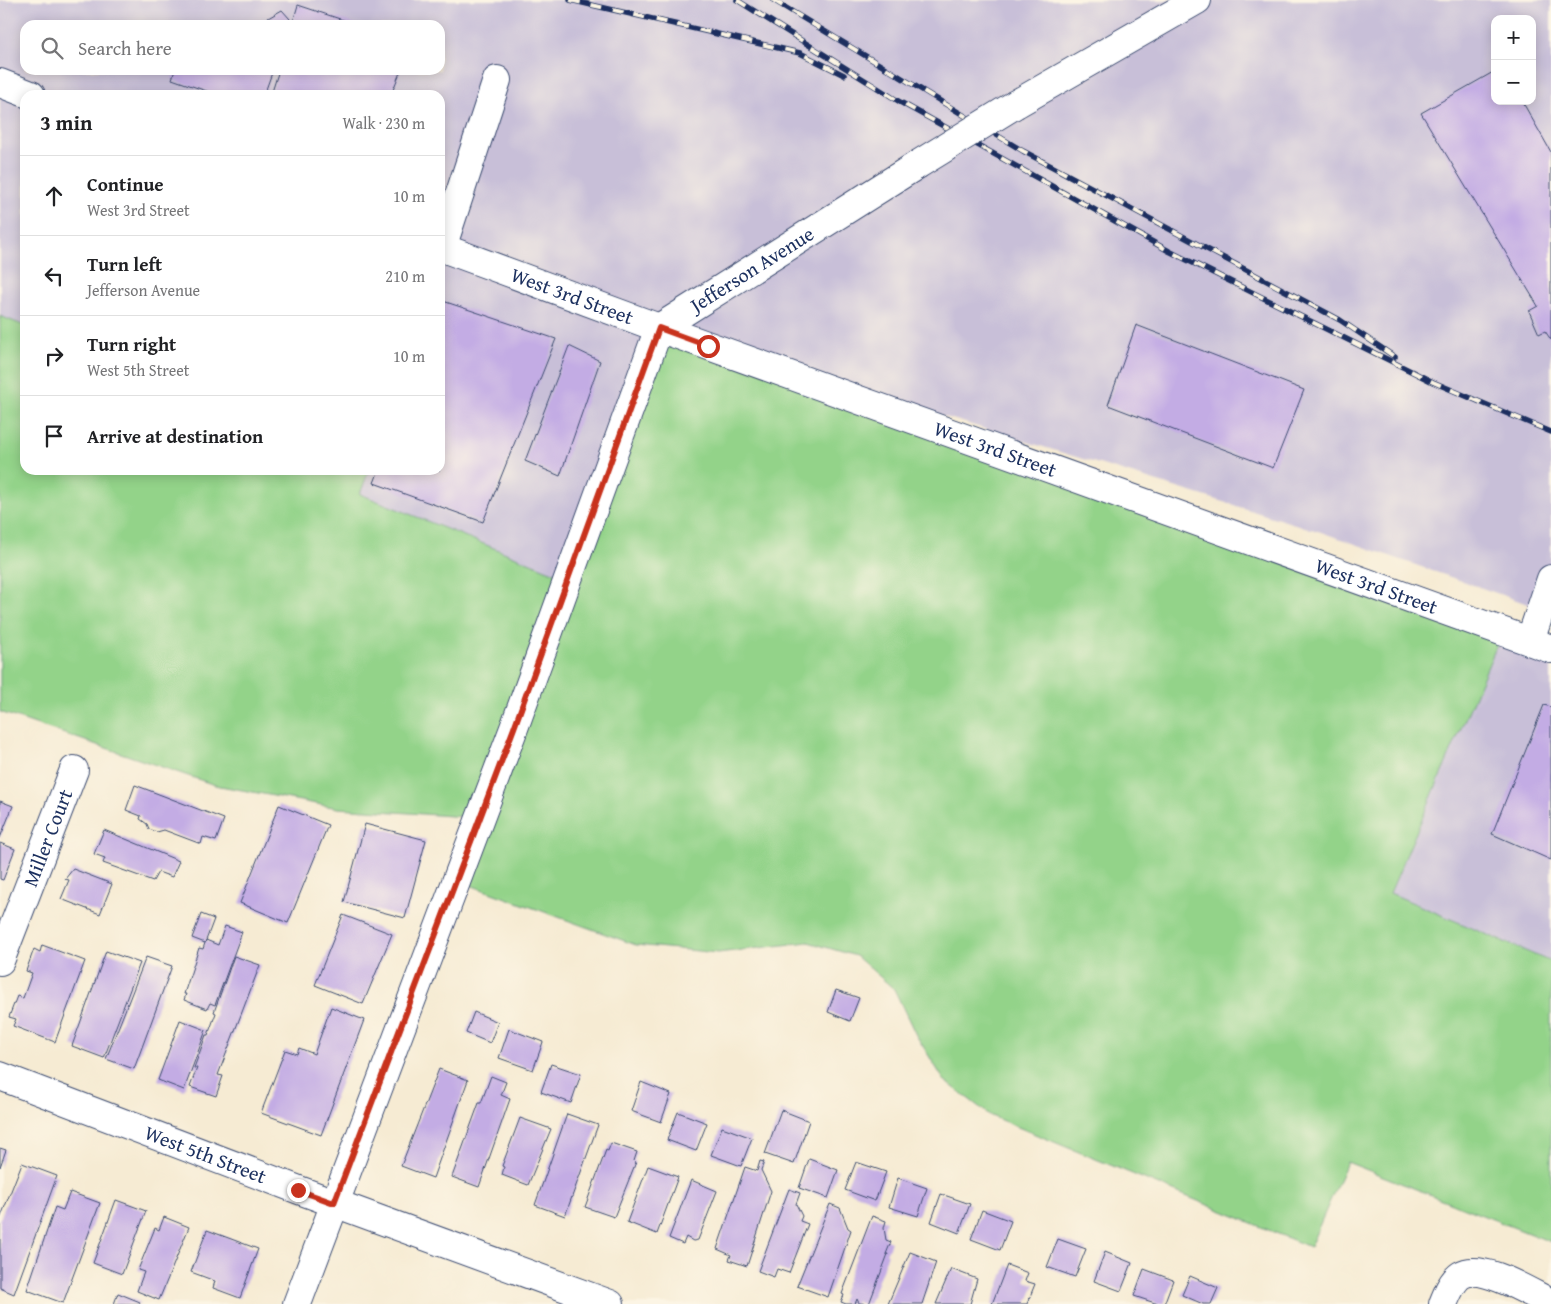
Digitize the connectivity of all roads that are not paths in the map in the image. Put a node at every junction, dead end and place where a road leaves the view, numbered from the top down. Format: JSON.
{"nodes":[{"id":1,"x":1197,"y":0,"type":"edge"},
{"id":2,"x":497,"y":80,"type":"dead end"},
{"id":3,"x":0,"y":83,"type":"edge"},
{"id":4,"x":20,"y":91,"type":"edge"},
{"id":5,"x":445,"y":236,"type":"edge"},
{"id":6,"x":445,"y":249,"type":"edge"},
{"id":7,"x":659,"y":328,"type":"junction"},
{"id":8,"x":1551,"y":579,"type":"edge"},
{"id":9,"x":1541,"y":645,"type":"edge"},
{"id":10,"x":74,"y":770,"type":"dead end"},
{"id":11,"x":0,"y":962,"type":"edge"},
{"id":12,"x":0,"y":1076,"type":"edge"},
{"id":13,"x":334,"y":1203,"type":"junction"},
{"id":14,"x":1551,"y":1303,"type":"edge"},
{"id":15,"x":297,"y":1304,"type":"edge"},
{"id":16,"x":610,"y":1304,"type":"edge"},
{"id":17,"x":1443,"y":1304,"type":"edge"}],
"edges":[{"from":1,"to":7,"type":"street","name":"Jefferson Avenue","bridge":true},
{"from":2,"to":5,"type":"street"},
{"from":3,"to":4,"type":"street"},
{"from":6,"to":7,"type":"street","name":"West 3rd Street"},
{"from":7,"to":9,"type":"street","name":"West 3rd Street"},
{"from":7,"to":13,"type":"street"},
{"from":8,"to":9,"type":"street"},
{"from":10,"to":11,"type":"street","name":"Miller Court"},
{"from":12,"to":13,"type":"street","name":"West 5th Street"},
{"from":13,"to":15,"type":"street"},
{"from":13,"to":16,"type":"street","name":"West 5th Street"},
{"from":14,"to":17,"type":"street"}]}
